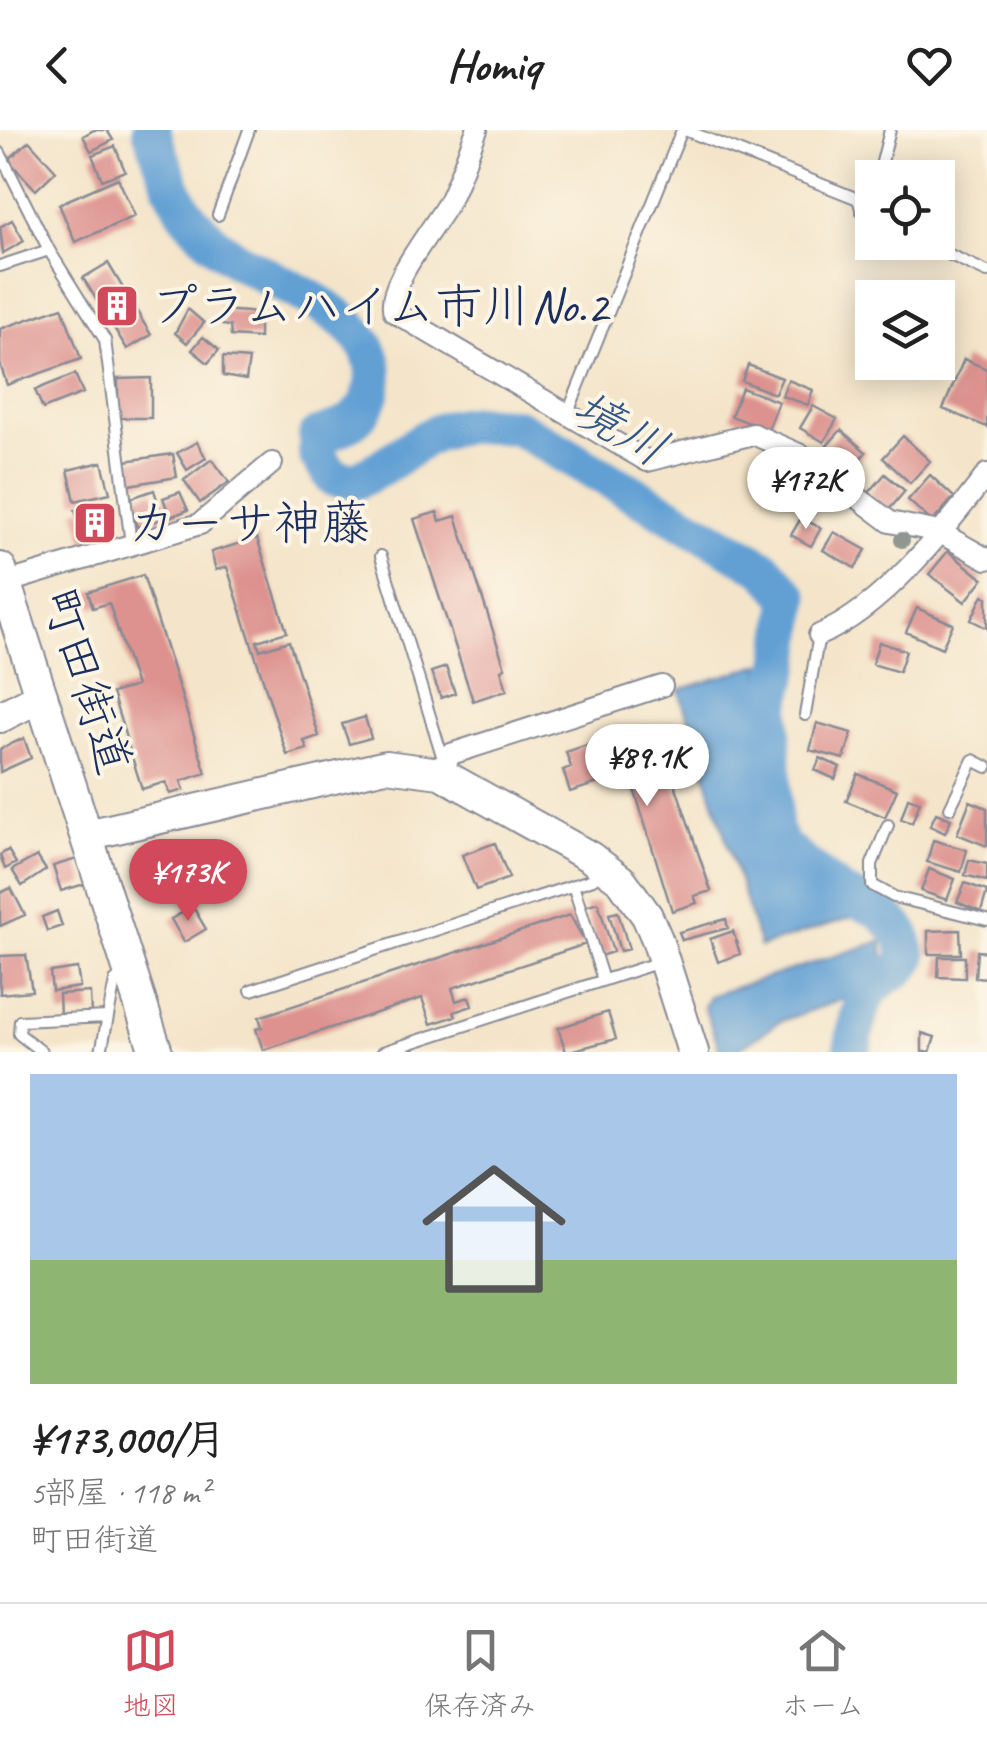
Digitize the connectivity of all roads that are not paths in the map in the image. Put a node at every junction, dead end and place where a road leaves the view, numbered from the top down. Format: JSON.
{"nodes":[{"id":1,"x":249,"y":130,"type":"edge"},
{"id":2,"x":477,"y":130,"type":"edge"},
{"id":3,"x":684,"y":130,"type":"edge"},
{"id":4,"x":890,"y":130,"type":"edge"},
{"id":5,"x":0,"y":153,"type":"edge"},
{"id":6,"x":882,"y":160,"type":"edge"},
{"id":7,"x":855,"y":198,"type":"edge"},
{"id":8,"x":218,"y":215,"type":"dead end"},
{"id":9,"x":48,"y":250,"type":"junction"},
{"id":10,"x":955,"y":257,"type":"edge"},
{"id":11,"x":0,"y":266,"type":"edge"},
{"id":12,"x":987,"y":272,"type":"edge"},
{"id":13,"x":567,"y":415,"type":"junction"},
{"id":14,"x":272,"y":462,"type":"dead end"},
{"id":15,"x":987,"y":474,"type":"edge"},
{"id":16,"x":939,"y":532,"type":"junction"},
{"id":17,"x":132,"y":545,"type":"junction"},
{"id":18,"x":381,"y":556,"type":"dead end"},
{"id":19,"x":987,"y":560,"type":"edge"},
{"id":20,"x":2,"y":576,"type":"edge"},
{"id":21,"x":819,"y":635,"type":"joint"},
{"id":22,"x":662,"y":686,"type":"dead end"},
{"id":23,"x":42,"y":696,"type":"junction"},
{"id":24,"x":804,"y":715,"type":"dead end"},
{"id":25,"x":0,"y":717,"type":"edge"},
{"id":26,"x":442,"y":768,"type":"junction"},
{"id":27,"x":987,"y":768,"type":"edge"},
{"id":28,"x":950,"y":808,"type":"dead end"},
{"id":29,"x":888,"y":826,"type":"dead end"},
{"id":30,"x":87,"y":835,"type":"junction"},
{"id":31,"x":593,"y":879,"type":"dead end"},
{"id":32,"x":573,"y":885,"type":"junction"},
{"id":33,"x":987,"y":920,"type":"edge"},
{"id":34,"x":664,"y":961,"type":"junction"},
{"id":35,"x":130,"y":971,"type":"junction"},
{"id":36,"x":604,"y":980,"type":"junction"},
{"id":37,"x":251,"y":990,"type":"dead end"},
{"id":38,"x":107,"y":1017,"type":"junction"},
{"id":39,"x":42,"y":1052,"type":"edge"},
{"id":40,"x":102,"y":1052,"type":"edge"},
{"id":41,"x":156,"y":1052,"type":"edge"},
{"id":42,"x":383,"y":1052,"type":"edge"},
{"id":43,"x":693,"y":1052,"type":"edge"}],
"edges":[{"from":1,"to":8,"type":"lane"},
{"from":2,"to":13,"type":"street"},
{"from":3,"to":7,"type":"lane"},
{"from":3,"to":13,"type":"lane"},
{"from":4,"to":6,"type":"lane"},
{"from":5,"to":9,"type":"lane"},
{"from":9,"to":11,"type":"lane"},
{"from":9,"to":17,"type":"lane"},
{"from":10,"to":12,"type":"lane"},
{"from":13,"to":16,"type":"street"},
{"from":14,"to":17,"type":"street"},
{"from":15,"to":16,"type":"street"},
{"from":16,"to":19,"type":"street"},
{"from":16,"to":21,"type":"street"},
{"from":17,"to":20,"type":"street"},
{"from":18,"to":26,"type":"lane"},
{"from":20,"to":23,"type":"main road","name":"町田街道"},
{"from":21,"to":24,"type":"lane"},
{"from":22,"to":26,"type":"street"},
{"from":23,"to":25,"type":"street"},
{"from":23,"to":30,"type":"main road","name":"町田街道"},
{"from":26,"to":30,"type":"street"},
{"from":26,"to":34,"type":"street"},
{"from":27,"to":28,"type":"lane"},
{"from":29,"to":33,"type":"lane"},
{"from":30,"to":35,"type":"main road","name":"町田街道"},
{"from":31,"to":32,"type":"lane"},
{"from":32,"to":36,"type":"lane"},
{"from":32,"to":37,"type":"lane"},
{"from":34,"to":36,"type":"lane"},
{"from":34,"to":43,"type":"street"},
{"from":35,"to":38,"type":"lane"},
{"from":35,"to":41,"type":"main road","name":"町田街道"},
{"from":36,"to":42,"type":"lane"},
{"from":38,"to":39,"type":"lane"},
{"from":38,"to":40,"type":"lane"}]}
